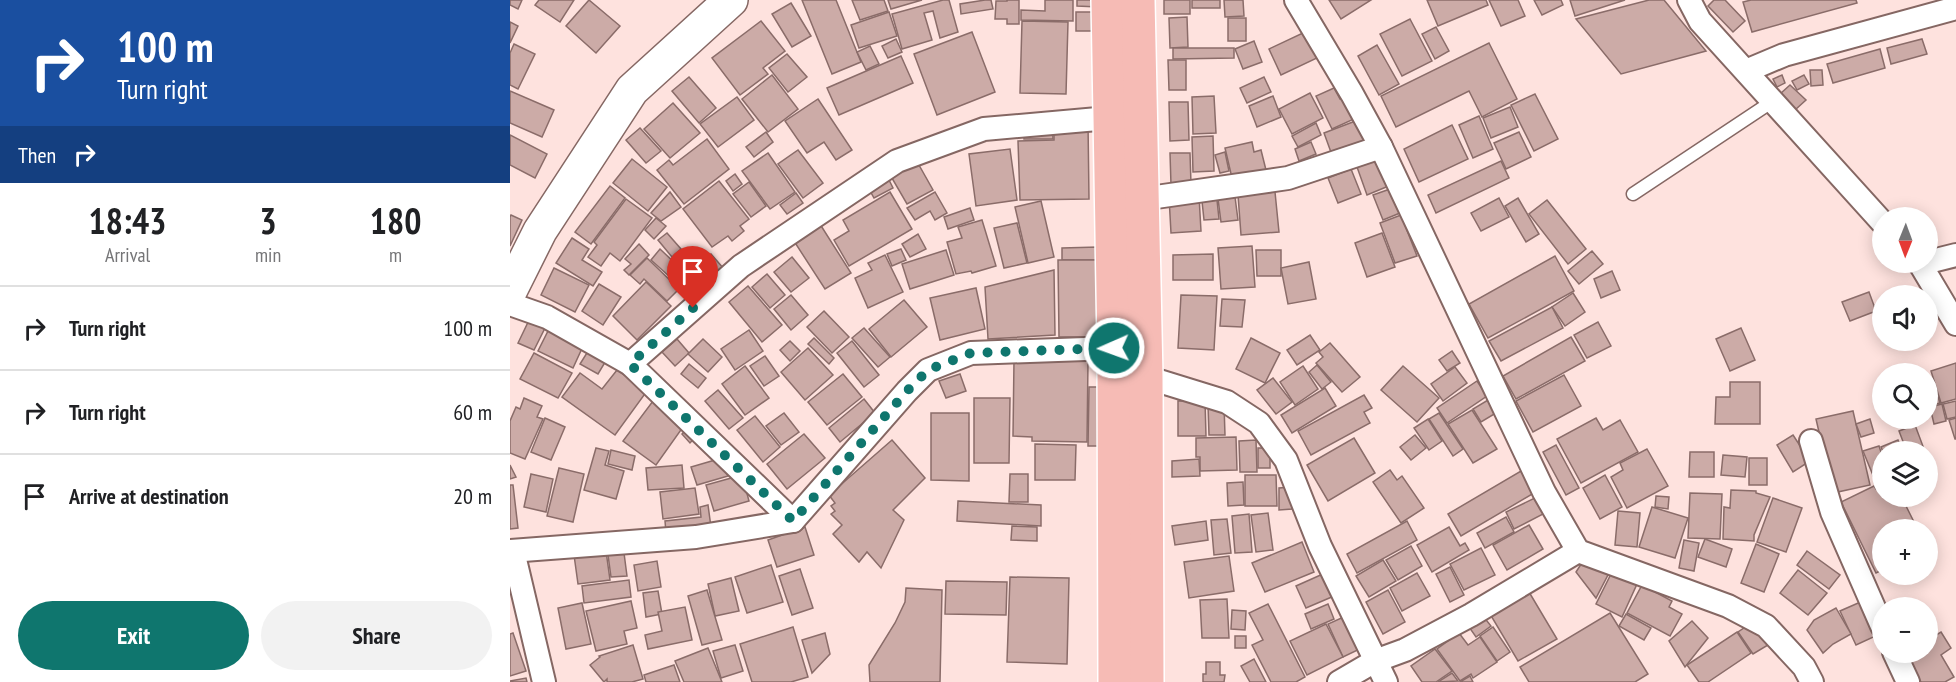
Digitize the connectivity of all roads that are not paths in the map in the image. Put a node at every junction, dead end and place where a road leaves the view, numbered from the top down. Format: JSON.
{"nodes":[{"id":1,"x":731,"y":0,"type":"edge"},
{"id":2,"x":1108,"y":0,"type":"edge"},
{"id":3,"x":1138,"y":0,"type":"edge"},
{"id":4,"x":1296,"y":0,"type":"edge"},
{"id":5,"x":1689,"y":0,"type":"edge"},
{"id":6,"x":1956,"y":8,"type":"edge"},
{"id":7,"x":1746,"y":71,"type":"junction"},
{"id":8,"x":1773,"y":101,"type":"junction"},
{"id":9,"x":1109,"y":118,"type":"junction"},
{"id":10,"x":1381,"y":147,"type":"junction"},
{"id":11,"x":1633,"y":194,"type":"dead end"},
{"id":12,"x":1142,"y":199,"type":"junction"},
{"id":13,"x":1872,"y":211,"type":"edge"},
{"id":14,"x":1956,"y":255,"type":"edge"},
{"id":15,"x":1938,"y":259,"type":"edge"},
{"id":16,"x":1926,"y":273,"type":"edge"},
{"id":17,"x":511,"y":289,"type":"edge"},
{"id":18,"x":1956,"y":324,"type":"edge"},
{"id":19,"x":1114,"y":348,"type":"junction"},
{"id":20,"x":630,"y":364,"type":"junction"},
{"id":21,"x":1146,"y":377,"type":"junction"},
{"id":22,"x":1811,"y":441,"type":"dead end"},
{"id":23,"x":793,"y":521,"type":"junction"},
{"id":24,"x":511,"y":551,"type":"edge"},
{"id":25,"x":1578,"y":551,"type":"junction"},
{"id":26,"x":1872,"y":603,"type":"edge"},
{"id":27,"x":1375,"y":661,"type":"junction"},
{"id":28,"x":1899,"y":663,"type":"edge"},
{"id":29,"x":1808,"y":675,"type":"edge"},
{"id":30,"x":544,"y":682,"type":"edge"},
{"id":31,"x":1115,"y":682,"type":"edge"},
{"id":32,"x":1147,"y":682,"type":"edge"},
{"id":33,"x":1339,"y":682,"type":"edge"},
{"id":34,"x":1386,"y":682,"type":"edge"},
{"id":35,"x":1826,"y":682,"type":"edge"},
{"id":36,"x":1908,"y":682,"type":"edge"}],
"edges":[{"from":1,"to":17,"type":"street"},
{"from":2,"to":9,"type":"highway"},
{"from":3,"to":12,"type":"highway"},
{"from":4,"to":10,"type":"street"},
{"from":5,"to":7,"type":"street"},
{"from":6,"to":7,"type":"street"},
{"from":7,"to":8,"type":"street"},
{"from":8,"to":11,"type":"lane"},
{"from":8,"to":13,"type":"street"},
{"from":9,"to":19,"type":"highway"},
{"from":9,"to":20,"type":"street"},
{"from":10,"to":12,"type":"street"},
{"from":10,"to":25,"type":"street"},
{"from":12,"to":21,"type":"highway"},
{"from":14,"to":15,"type":"street"},
{"from":16,"to":18,"type":"street"},
{"from":17,"to":20,"type":"street"},
{"from":19,"to":23,"type":"street"},
{"from":19,"to":31,"type":"highway"},
{"from":20,"to":23,"type":"street"},
{"from":21,"to":27,"type":"street"},
{"from":21,"to":32,"type":"highway"},
{"from":22,"to":26,"type":"street"},
{"from":23,"to":24,"type":"street"},
{"from":24,"to":30,"type":"street"},
{"from":25,"to":27,"type":"street"},
{"from":25,"to":29,"type":"street"},
{"from":27,"to":33,"type":"street"},
{"from":27,"to":34,"type":"street"},
{"from":28,"to":36,"type":"street"},
{"from":29,"to":35,"type":"street"}]}
